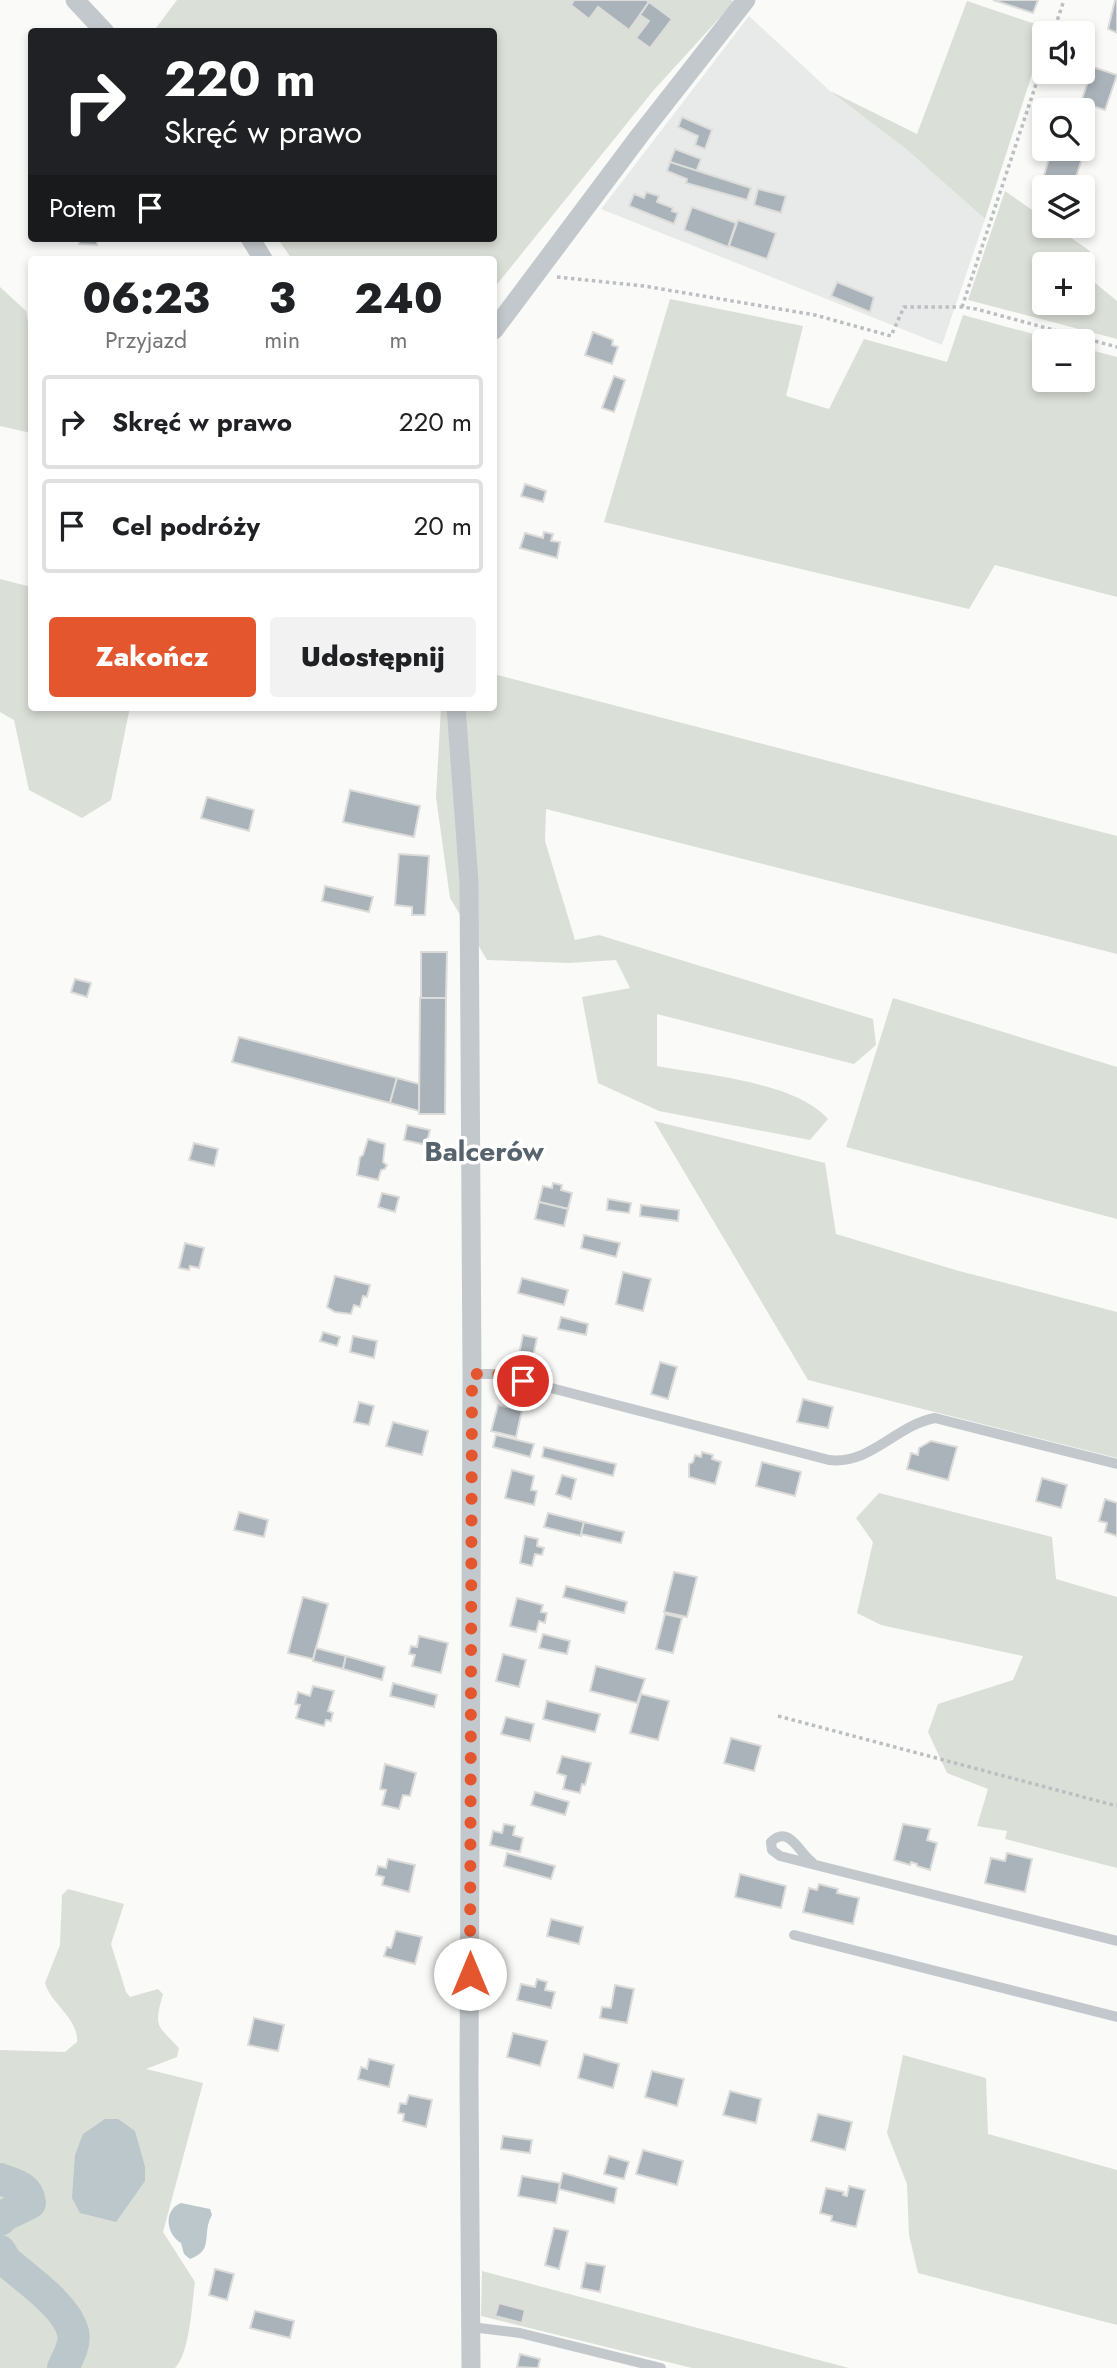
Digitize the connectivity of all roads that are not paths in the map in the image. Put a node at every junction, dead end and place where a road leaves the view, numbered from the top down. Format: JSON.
{"nodes":[{"id":1,"x":75,"y":0,"type":"edge"},
{"id":2,"x":746,"y":0,"type":"edge"},
{"id":3,"x":101,"y":28,"type":"edge"},
{"id":4,"x":497,"y":326,"type":"edge"},
{"id":5,"x":456,"y":711,"type":"edge"},
{"id":6,"x":472,"y":1374,"type":"junction"},
{"id":7,"x":1117,"y":1464,"type":"edge"},
{"id":8,"x":812,"y":1862,"type":"dead end"},
{"id":9,"x":794,"y":1935,"type":"dead end"},
{"id":10,"x":1117,"y":1941,"type":"edge"},
{"id":11,"x":1117,"y":2017,"type":"edge"},
{"id":12,"x":471,"y":2327,"type":"junction"},
{"id":13,"x":471,"y":2368,"type":"edge"},
{"id":14,"x":661,"y":2368,"type":"edge"}],
"edges":[{"from":1,"to":3,"type":"street"},
{"from":2,"to":4,"type":"street"},
{"from":5,"to":6,"type":"street"},
{"from":6,"to":7,"type":"lane"},
{"from":6,"to":12,"type":"street"},
{"from":8,"to":10,"type":"lane"},
{"from":9,"to":11,"type":"lane"},
{"from":12,"to":13,"type":"street"},
{"from":12,"to":14,"type":"lane"}]}
